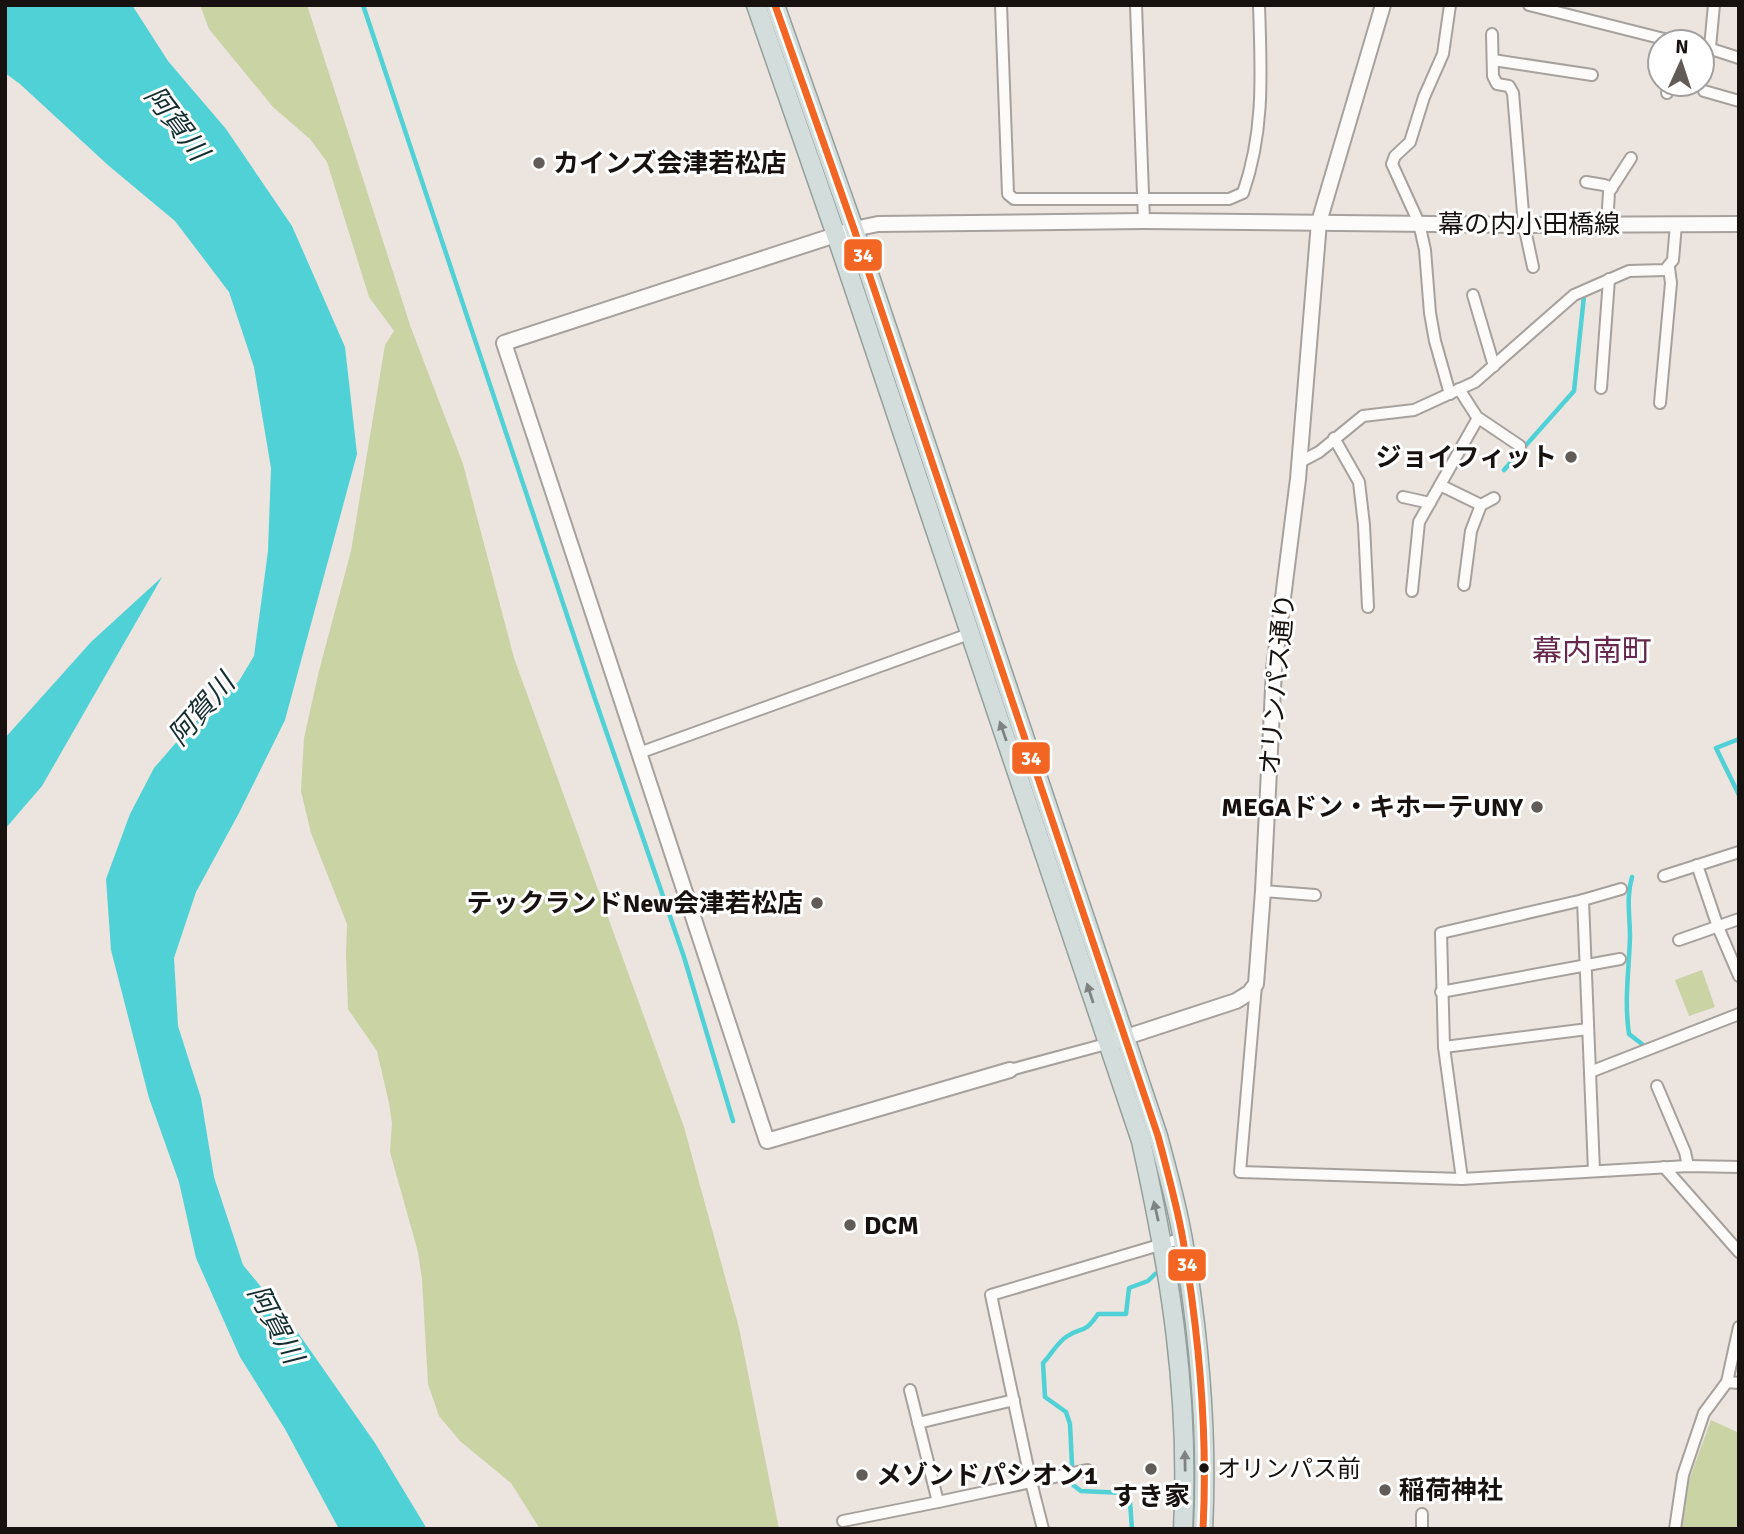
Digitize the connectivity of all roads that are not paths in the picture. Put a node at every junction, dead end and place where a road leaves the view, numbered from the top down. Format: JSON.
{"nodes":[{"id":1,"x":756,"y":5,"type":"edge"},
{"id":2,"x":775,"y":5,"type":"edge"},
{"id":3,"x":1001,"y":5,"type":"edge"},
{"id":4,"x":1136,"y":5,"type":"edge"},
{"id":5,"x":1259,"y":5,"type":"edge"},
{"id":6,"x":1383,"y":5,"type":"edge"},
{"id":7,"x":1450,"y":5,"type":"edge"},
{"id":8,"x":1714,"y":5,"type":"edge"},
{"id":9,"x":1537,"y":6,"type":"edge"},
{"id":10,"x":1710,"y":28,"type":"edge"},
{"id":11,"x":1492,"y":34,"type":"dead end"},
{"id":12,"x":1646,"y":34,"type":"edge"},
{"id":13,"x":1716,"y":50,"type":"edge"},
{"id":14,"x":1739,"y":58,"type":"edge"},
{"id":15,"x":1493,"y":60,"type":"junction"},
{"id":16,"x":1592,"y":75,"type":"dead end"},
{"id":17,"x":1716,"y":95,"type":"edge"},
{"id":18,"x":1739,"y":101,"type":"edge"},
{"id":19,"x":1631,"y":158,"type":"dead end"},
{"id":20,"x":1586,"y":182,"type":"dead end"},
{"id":21,"x":1612,"y":188,"type":"junction"},
{"id":22,"x":1143,"y":197,"type":"junction"},
{"id":23,"x":1144,"y":221,"type":"junction"},
{"id":24,"x":1318,"y":222,"type":"junction"},
{"id":25,"x":1419,"y":223,"type":"junction"},
{"id":26,"x":1676,"y":224,"type":"junction"},
{"id":27,"x":1739,"y":224,"type":"edge"},
{"id":28,"x":1524,"y":225,"type":"junction"},
{"id":29,"x":1607,"y":225,"type":"junction"},
{"id":30,"x":854,"y":229,"type":"junction"},
{"id":31,"x":836,"y":235,"type":"junction"},
{"id":32,"x":1533,"y":267,"type":"dead end"},
{"id":33,"x":1669,"y":268,"type":"junction"},
{"id":34,"x":1609,"y":279,"type":"junction"},
{"id":35,"x":1473,"y":295,"type":"dead end"},
{"id":36,"x":1494,"y":366,"type":"junction"},
{"id":37,"x":1601,"y":388,"type":"dead end"},
{"id":38,"x":1455,"y":391,"type":"junction"},
{"id":39,"x":1660,"y":404,"type":"dead end"},
{"id":40,"x":1478,"y":418,"type":"junction"},
{"id":41,"x":1334,"y":438,"type":"junction"},
{"id":42,"x":1520,"y":446,"type":"dead end"},
{"id":43,"x":1300,"y":462,"type":"junction"},
{"id":44,"x":1440,"y":485,"type":"junction"},
{"id":45,"x":1403,"y":497,"type":"dead end"},
{"id":46,"x":1494,"y":498,"type":"dead end"},
{"id":47,"x":1430,"y":503,"type":"junction"},
{"id":48,"x":1481,"y":505,"type":"junction"},
{"id":49,"x":1464,"y":585,"type":"dead end"},
{"id":50,"x":1412,"y":591,"type":"dead end"},
{"id":51,"x":1368,"y":607,"type":"dead end"},
{"id":52,"x":969,"y":634,"type":"junction"},
{"id":53,"x":639,"y":752,"type":"junction"},
{"id":54,"x":1739,"y":852,"type":"edge"},
{"id":55,"x":1697,"y":865,"type":"junction"},
{"id":56,"x":1664,"y":876,"type":"dead end"},
{"id":57,"x":1621,"y":889,"type":"dead end"},
{"id":58,"x":1264,"y":891,"type":"junction"},
{"id":59,"x":1315,"y":895,"type":"dead end"},
{"id":60,"x":1583,"y":900,"type":"junction"},
{"id":61,"x":1739,"y":919,"type":"edge"},
{"id":62,"x":1718,"y":927,"type":"junction"},
{"id":63,"x":1679,"y":940,"type":"dead end"},
{"id":64,"x":1620,"y":958,"type":"dead end"},
{"id":65,"x":1586,"y":966,"type":"junction"},
{"id":66,"x":1739,"y":976,"type":"edge"},
{"id":67,"x":1256,"y":984,"type":"junction"},
{"id":68,"x":1441,"y":992,"type":"junction"},
{"id":69,"x":1739,"y":1014,"type":"edge"},
{"id":70,"x":1588,"y":1029,"type":"junction"},
{"id":71,"x":1126,"y":1037,"type":"junction"},
{"id":72,"x":1106,"y":1044,"type":"junction"},
{"id":73,"x":1444,"y":1047,"type":"junction"},
{"id":74,"x":1010,"y":1070,"type":"joint"},
{"id":75,"x":1590,"y":1072,"type":"junction"},
{"id":76,"x":1657,"y":1086,"type":"dead end"},
{"id":77,"x":1688,"y":1166,"type":"junction"},
{"id":78,"x":1664,"y":1167,"type":"junction"},
{"id":79,"x":1739,"y":1167,"type":"edge"},
{"id":80,"x":1594,"y":1171,"type":"junction"},
{"id":81,"x":1462,"y":1179,"type":"junction"},
{"id":82,"x":1183,"y":1238,"type":"junction"},
{"id":83,"x":1735,"y":1241,"type":"edge"},
{"id":84,"x":1163,"y":1243,"type":"junction"},
{"id":85,"x":1739,"y":1252,"type":"edge"},
{"id":86,"x":1739,"y":1327,"type":"edge"},
{"id":87,"x":1727,"y":1382,"type":"junction"},
{"id":88,"x":1739,"y":1383,"type":"edge"},
{"id":89,"x":910,"y":1390,"type":"dead end"},
{"id":90,"x":1014,"y":1400,"type":"junction"},
{"id":91,"x":918,"y":1423,"type":"junction"},
{"id":92,"x":1077,"y":1472,"type":"dead end"},
{"id":93,"x":1031,"y":1482,"type":"junction"},
{"id":94,"x":938,"y":1502,"type":"junction"},
{"id":95,"x":1422,"y":1514,"type":"dead end"},
{"id":96,"x":843,"y":1521,"type":"dead end"},
{"id":97,"x":1043,"y":1529,"type":"edge"},
{"id":98,"x":1183,"y":1529,"type":"edge"},
{"id":99,"x":1203,"y":1529,"type":"edge"},
{"id":100,"x":1422,"y":1529,"type":"edge"},
{"id":101,"x":1675,"y":1529,"type":"edge"}],
"edges":[{"from":1,"to":31,"type":"highway"},
{"from":2,"to":30,"type":"highway"},
{"from":3,"to":22,"type":"street"},
{"from":4,"to":22,"type":"street"},
{"from":5,"to":22,"type":"street"},
{"from":6,"to":24,"type":"street","name":"オリンパス通り"},
{"from":7,"to":25,"type":"street"},
{"from":8,"to":10,"type":"street"},
{"from":9,"to":12,"type":"street"},
{"from":11,"to":15,"type":"street"},
{"from":13,"to":14,"type":"street"},
{"from":15,"to":16,"type":"street"},
{"from":15,"to":28,"type":"street"},
{"from":17,"to":18,"type":"street"},
{"from":19,"to":21,"type":"street"},
{"from":20,"to":21,"type":"street"},
{"from":21,"to":29,"type":"street"},
{"from":22,"to":23,"type":"street"},
{"from":23,"to":24,"type":"street","name":"幕の内小田橋線"},
{"from":23,"to":30,"type":"street","name":"幕の内小田橋線"},
{"from":24,"to":25,"type":"street","name":"幕の内小田橋線"},
{"from":24,"to":43,"type":"street","name":"オリンパス通り"},
{"from":25,"to":28,"type":"street","name":"幕の内小田橋線"},
{"from":25,"to":38,"type":"street"},
{"from":26,"to":27,"type":"street","name":"幕の内小田橋線"},
{"from":26,"to":29,"type":"street","name":"幕の内小田橋線"},
{"from":26,"to":33,"type":"street"},
{"from":28,"to":29,"type":"street","name":"幕の内小田橋線"},
{"from":28,"to":32,"type":"street"},
{"from":30,"to":31,"type":"street","name":"幕の内小田橋線"},
{"from":30,"to":71,"type":"highway"},
{"from":31,"to":52,"type":"highway"},
{"from":31,"to":53,"type":"street","name":"幕の内小田橋線"},
{"from":33,"to":34,"type":"street"},
{"from":33,"to":39,"type":"street"},
{"from":34,"to":36,"type":"street"},
{"from":34,"to":37,"type":"street"},
{"from":35,"to":36,"type":"street"},
{"from":36,"to":38,"type":"street"},
{"from":38,"to":40,"type":"street"},
{"from":38,"to":41,"type":"street"},
{"from":40,"to":42,"type":"street"},
{"from":40,"to":44,"type":"street"},
{"from":41,"to":43,"type":"street"},
{"from":41,"to":51,"type":"street"},
{"from":43,"to":58,"type":"street","name":"オリンパス通り"},
{"from":44,"to":47,"type":"street"},
{"from":44,"to":48,"type":"street"},
{"from":45,"to":47,"type":"street"},
{"from":46,"to":48,"type":"street"},
{"from":47,"to":50,"type":"street"},
{"from":48,"to":49,"type":"street"},
{"from":52,"to":53,"type":"street"},
{"from":72,"to":52,"type":"highway","one_way":true},
{"from":53,"to":74,"type":"street"},
{"from":54,"to":55,"type":"street"},
{"from":55,"to":56,"type":"street"},
{"from":55,"to":62,"type":"street"},
{"from":57,"to":60,"type":"street"},
{"from":58,"to":59,"type":"street"},
{"from":58,"to":67,"type":"street","name":"オリンパス通り"},
{"from":60,"to":65,"type":"street"},
{"from":60,"to":68,"type":"street"},
{"from":61,"to":62,"type":"street"},
{"from":62,"to":63,"type":"street"},
{"from":62,"to":66,"type":"street"},
{"from":64,"to":65,"type":"street"},
{"from":65,"to":68,"type":"street"},
{"from":65,"to":70,"type":"street"},
{"from":67,"to":71,"type":"street"},
{"from":67,"to":81,"type":"street"},
{"from":68,"to":73,"type":"street"},
{"from":69,"to":75,"type":"street"},
{"from":70,"to":73,"type":"street"},
{"from":70,"to":75,"type":"street"},
{"from":71,"to":72,"type":"street"},
{"from":71,"to":82,"type":"highway"},
{"from":72,"to":74,"type":"street"},
{"from":84,"to":72,"type":"highway","one_way":true},
{"from":73,"to":81,"type":"street"},
{"from":75,"to":80,"type":"street"},
{"from":76,"to":77,"type":"street"},
{"from":77,"to":78,"type":"street"},
{"from":77,"to":79,"type":"street"},
{"from":78,"to":80,"type":"street"},
{"from":78,"to":83,"type":"street"},
{"from":80,"to":81,"type":"street"},
{"from":82,"to":84,"type":"street"},
{"from":82,"to":99,"type":"highway"},
{"from":83,"to":85,"type":"street"},
{"from":84,"to":90,"type":"street"},
{"from":98,"to":84,"type":"highway","one_way":true},
{"from":86,"to":87,"type":"street"},
{"from":87,"to":88,"type":"street"},
{"from":87,"to":101,"type":"street"},
{"from":89,"to":91,"type":"street"},
{"from":90,"to":91,"type":"street"},
{"from":90,"to":93,"type":"street"},
{"from":91,"to":94,"type":"street"},
{"from":92,"to":93,"type":"street"},
{"from":93,"to":94,"type":"street"},
{"from":93,"to":97,"type":"street"},
{"from":94,"to":96,"type":"street"},
{"from":95,"to":100,"type":"street"}]}
